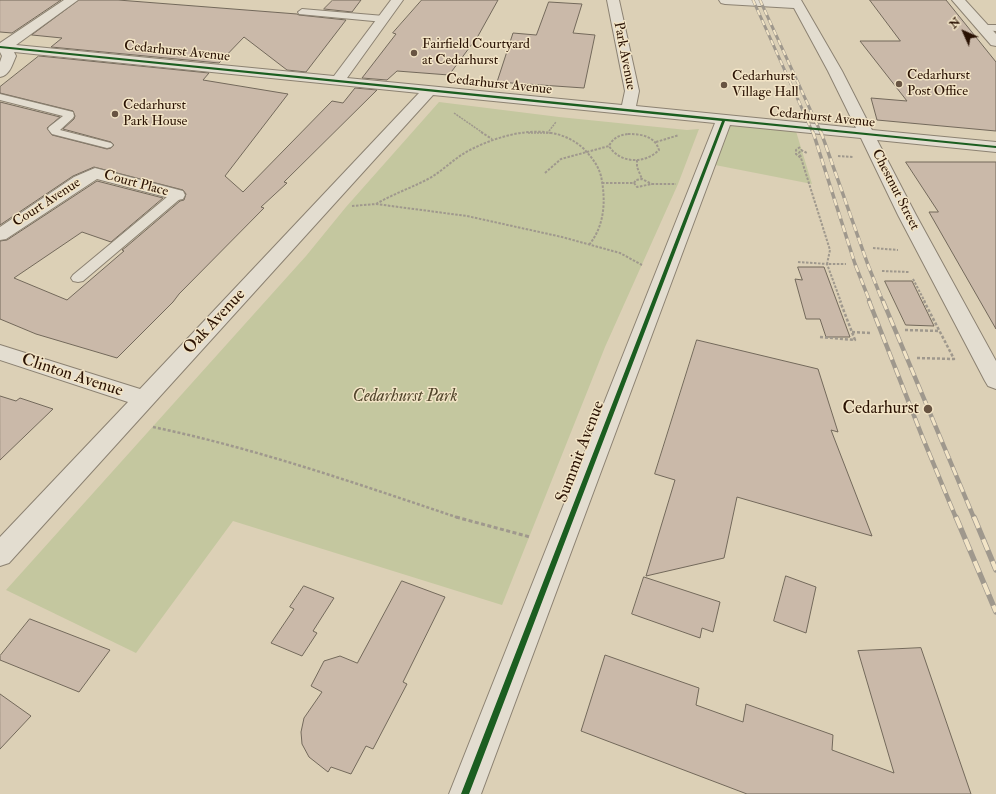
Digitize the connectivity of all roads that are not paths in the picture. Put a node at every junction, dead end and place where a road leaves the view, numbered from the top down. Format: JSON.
{"nodes":[{"id":1,"x":72,"y":0,"type":"edge"},
{"id":2,"x":397,"y":0,"type":"edge"},
{"id":3,"x":613,"y":0,"type":"edge"},
{"id":4,"x":725,"y":0,"type":"edge"},
{"id":5,"x":958,"y":0,"type":"edge"},
{"id":6,"x":796,"y":3,"type":"edge"},
{"id":7,"x":302,"y":12,"type":"dead end"},
{"id":8,"x":384,"y":18,"type":"junction"},
{"id":9,"x":990,"y":28,"type":"edge"},
{"id":10,"x":996,"y":42,"type":"edge"},
{"id":11,"x":2,"y":47,"type":"edge"},
{"id":12,"x":0,"y":73,"type":"edge"},
{"id":13,"x":338,"y":80,"type":"junction"},
{"id":14,"x":430,"y":90,"type":"junction"},
{"id":15,"x":0,"y":97,"type":"edge"},
{"id":16,"x":628,"y":111,"type":"junction"},
{"id":17,"x":724,"y":120,"type":"junction"},
{"id":18,"x":867,"y":134,"type":"junction"},
{"id":19,"x":107,"y":145,"type":"dead end"},
{"id":20,"x":996,"y":147,"type":"edge"},
{"id":21,"x":95,"y":173,"type":"joint"},
{"id":22,"x":177,"y":195,"type":"joint"},
{"id":23,"x":0,"y":234,"type":"edge"},
{"id":24,"x":78,"y":278,"type":"dead end"},
{"id":25,"x":0,"y":352,"type":"edge"},
{"id":26,"x":996,"y":381,"type":"edge"},
{"id":27,"x":144,"y":399,"type":"junction"},
{"id":28,"x":0,"y":555,"type":"edge"},
{"id":29,"x":465,"y":794,"type":"edge"}],
"edges":[{"from":1,"to":11,"type":"street"},
{"from":2,"to":8,"type":"street"},
{"from":3,"to":16,"type":"street","name":"Park Avenue"},
{"from":4,"to":6,"type":"street"},
{"from":5,"to":9,"type":"street"},
{"from":6,"to":18,"type":"street","name":"Chestnut Street"},
{"from":7,"to":8,"type":"lane"},
{"from":8,"to":13,"type":"street"},
{"from":9,"to":10,"type":"street"},
{"from":11,"to":12,"type":"street"},
{"from":11,"to":13,"type":"street","name":"Cedarhurst Avenue"},
{"from":13,"to":14,"type":"street","name":"Cedarhurst Avenue"},
{"from":14,"to":16,"type":"street","name":"Cedarhurst Avenue"},
{"from":14,"to":27,"type":"street","name":"Oak Avenue"},
{"from":15,"to":19,"type":"lane"},
{"from":16,"to":17,"type":"street","name":"Cedarhurst Avenue"},
{"from":17,"to":18,"type":"street","name":"Cedarhurst Avenue"},
{"from":17,"to":29,"type":"street","name":"Summit Avenue"},
{"from":18,"to":20,"type":"street","name":"Cedarhurst Avenue"},
{"from":18,"to":26,"type":"street","name":"Chestnut Street"},
{"from":21,"to":22,"type":"street","name":"Court Place"},
{"from":21,"to":23,"type":"street","name":"Court Avenue"},
{"from":22,"to":24,"type":"lane"},
{"from":25,"to":27,"type":"street","name":"Clinton Avenue"},
{"from":27,"to":28,"type":"street","name":"Oak Avenue"}]}
